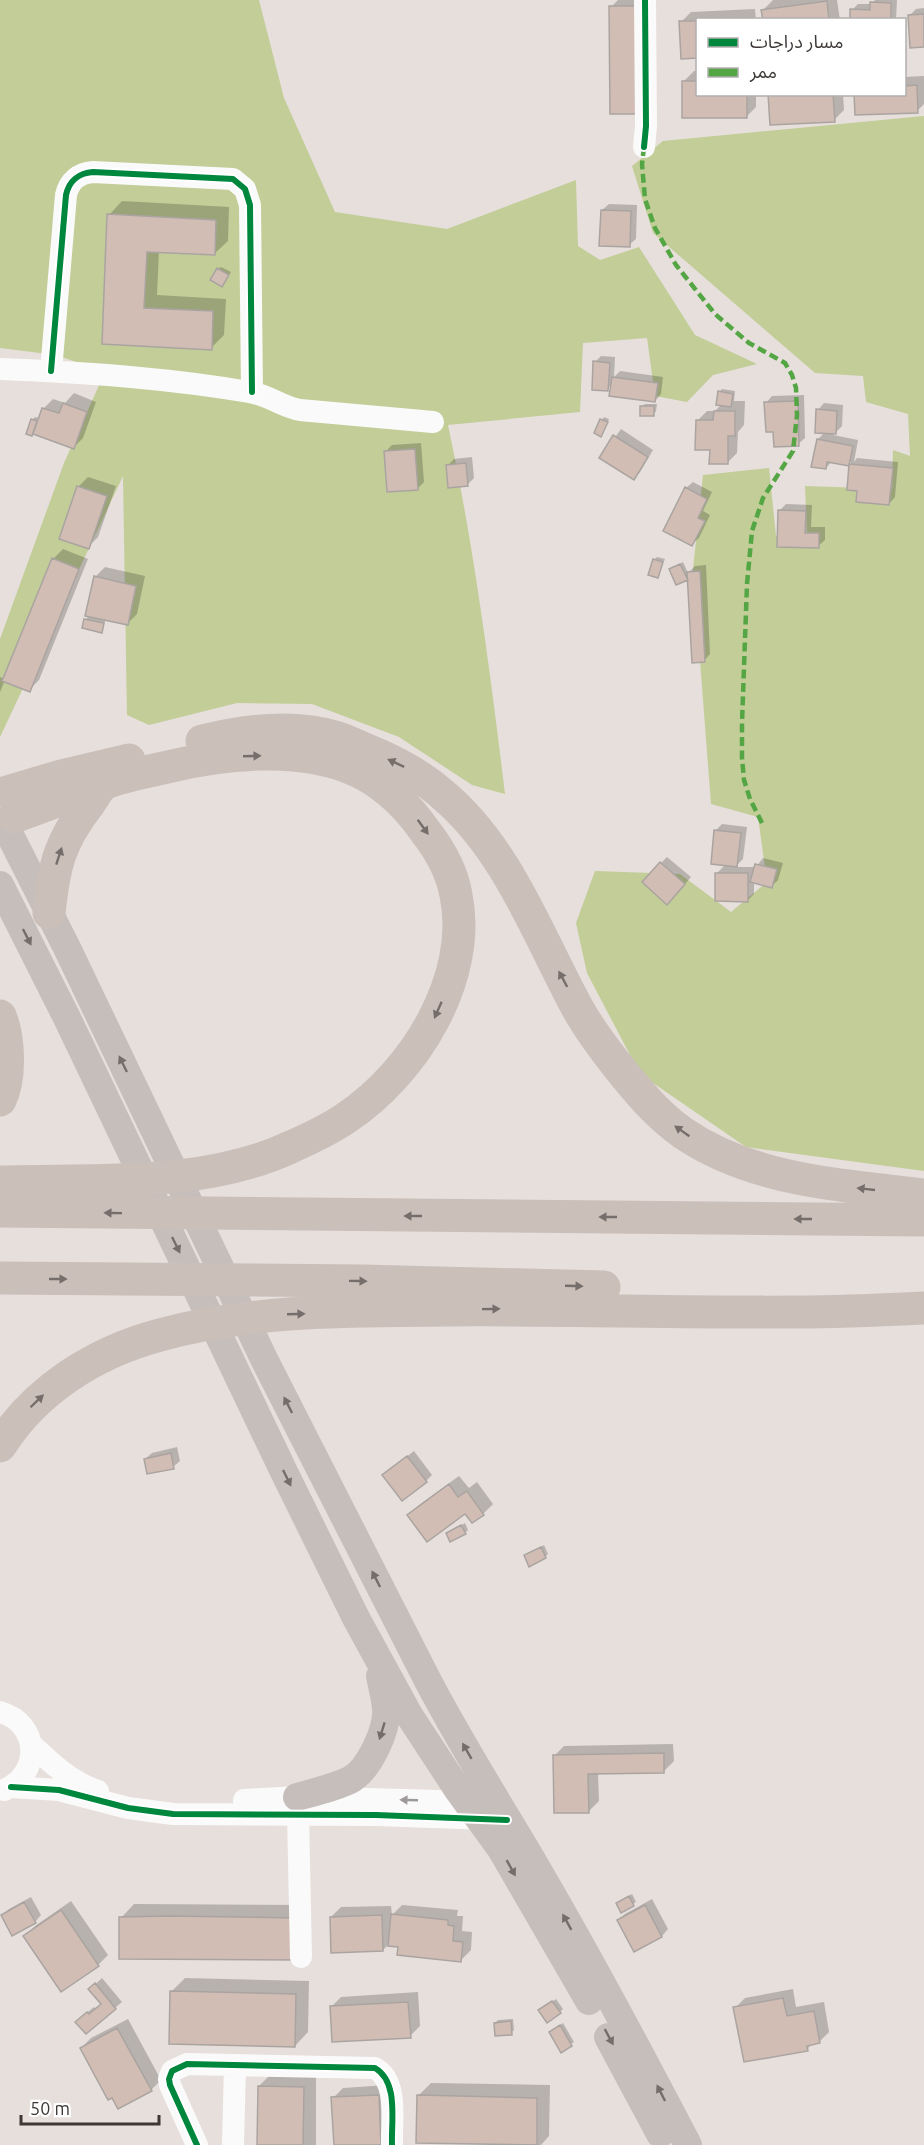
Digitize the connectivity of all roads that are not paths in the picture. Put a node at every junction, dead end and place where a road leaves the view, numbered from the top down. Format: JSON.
{"nodes":[{"id":1,"x":645,"y":0,"type":"edge"},
{"id":2,"x":644,"y":147,"type":"dead end"},
{"id":3,"x":0,"y":369,"type":"edge"},
{"id":4,"x":51,"y":371,"type":"junction"},
{"id":5,"x":252,"y":392,"type":"junction"},
{"id":6,"x":433,"y":422,"type":"dead end"},
{"id":7,"x":104,"y":784,"type":"junction"},
{"id":8,"x":6,"y":814,"type":"edge"},
{"id":9,"x":0,"y":885,"type":"edge"},
{"id":10,"x":49,"y":914,"type":"junction"},
{"id":11,"x":0,"y":1016,"type":"edge"},
{"id":12,"x":0,"y":1100,"type":"edge"},
{"id":13,"x":0,"y":1182,"type":"edge"},
{"id":14,"x":924,"y":1195,"type":"edge"},
{"id":15,"x":0,"y":1211,"type":"edge"},
{"id":16,"x":924,"y":1220,"type":"edge"},
{"id":17,"x":0,"y":1278,"type":"edge"},
{"id":18,"x":924,"y":1298,"type":"edge"},
{"id":19,"x":924,"y":1308,"type":"edge"},
{"id":20,"x":0,"y":1446,"type":"edge"},
{"id":21,"x":376,"y":1653,"type":"junction"},
{"id":22,"x":0,"y":1712,"type":"edge"},
{"id":23,"x":31,"y":1743,"type":"junction"},
{"id":24,"x":5,"y":1789,"type":"edge"},
{"id":25,"x":297,"y":1806,"type":"junction"},
{"id":26,"x":488,"y":1811,"type":"junction"},
{"id":27,"x":301,"y":1957,"type":"dead end"},
{"id":28,"x":235,"y":2065,"type":"junction"},
{"id":29,"x":197,"y":2145,"type":"edge"},
{"id":30,"x":232,"y":2145,"type":"edge"},
{"id":31,"x":392,"y":2145,"type":"edge"},
{"id":32,"x":666,"y":2145,"type":"edge"},
{"id":33,"x":688,"y":2145,"type":"edge"}],
"edges":[{"from":1,"to":2,"type":"street"},
{"from":3,"to":4,"type":"street"},
{"from":4,"to":5,"type":"street"},
{"from":4,"to":5,"type":"street"},
{"from":5,"to":6,"type":"street"},
{"from":7,"to":8,"type":"highway"},
{"from":10,"to":7,"type":"highway","one_way":true},
{"from":7,"to":13,"type":"highway","one_way":true},
{"from":8,"to":10,"type":"main road"},
{"from":14,"to":8,"type":"highway","one_way":true},
{"from":9,"to":21,"type":"main road","one_way":true},
{"from":26,"to":10,"type":"main road","one_way":true},
{"from":11,"to":12,"type":"highway"},
{"from":16,"to":15,"type":"highway","one_way":true},
{"from":17,"to":18,"type":"highway","one_way":true},
{"from":20,"to":19,"type":"highway","one_way":true},
{"from":21,"to":25,"type":"main road","one_way":true},
{"from":21,"to":26,"type":"main road"},
{"from":22,"to":23,"type":"street"},
{"from":23,"to":24,"type":"street"},
{"from":23,"to":25,"type":"street"},
{"from":24,"to":25,"type":"street"},
{"from":25,"to":26,"type":"street"},
{"from":25,"to":27,"type":"street"},
{"from":26,"to":32,"type":"main road","one_way":true},
{"from":33,"to":26,"type":"main road","one_way":true},
{"from":28,"to":29,"type":"street"},
{"from":28,"to":30,"type":"street"},
{"from":28,"to":31,"type":"street"}]}
